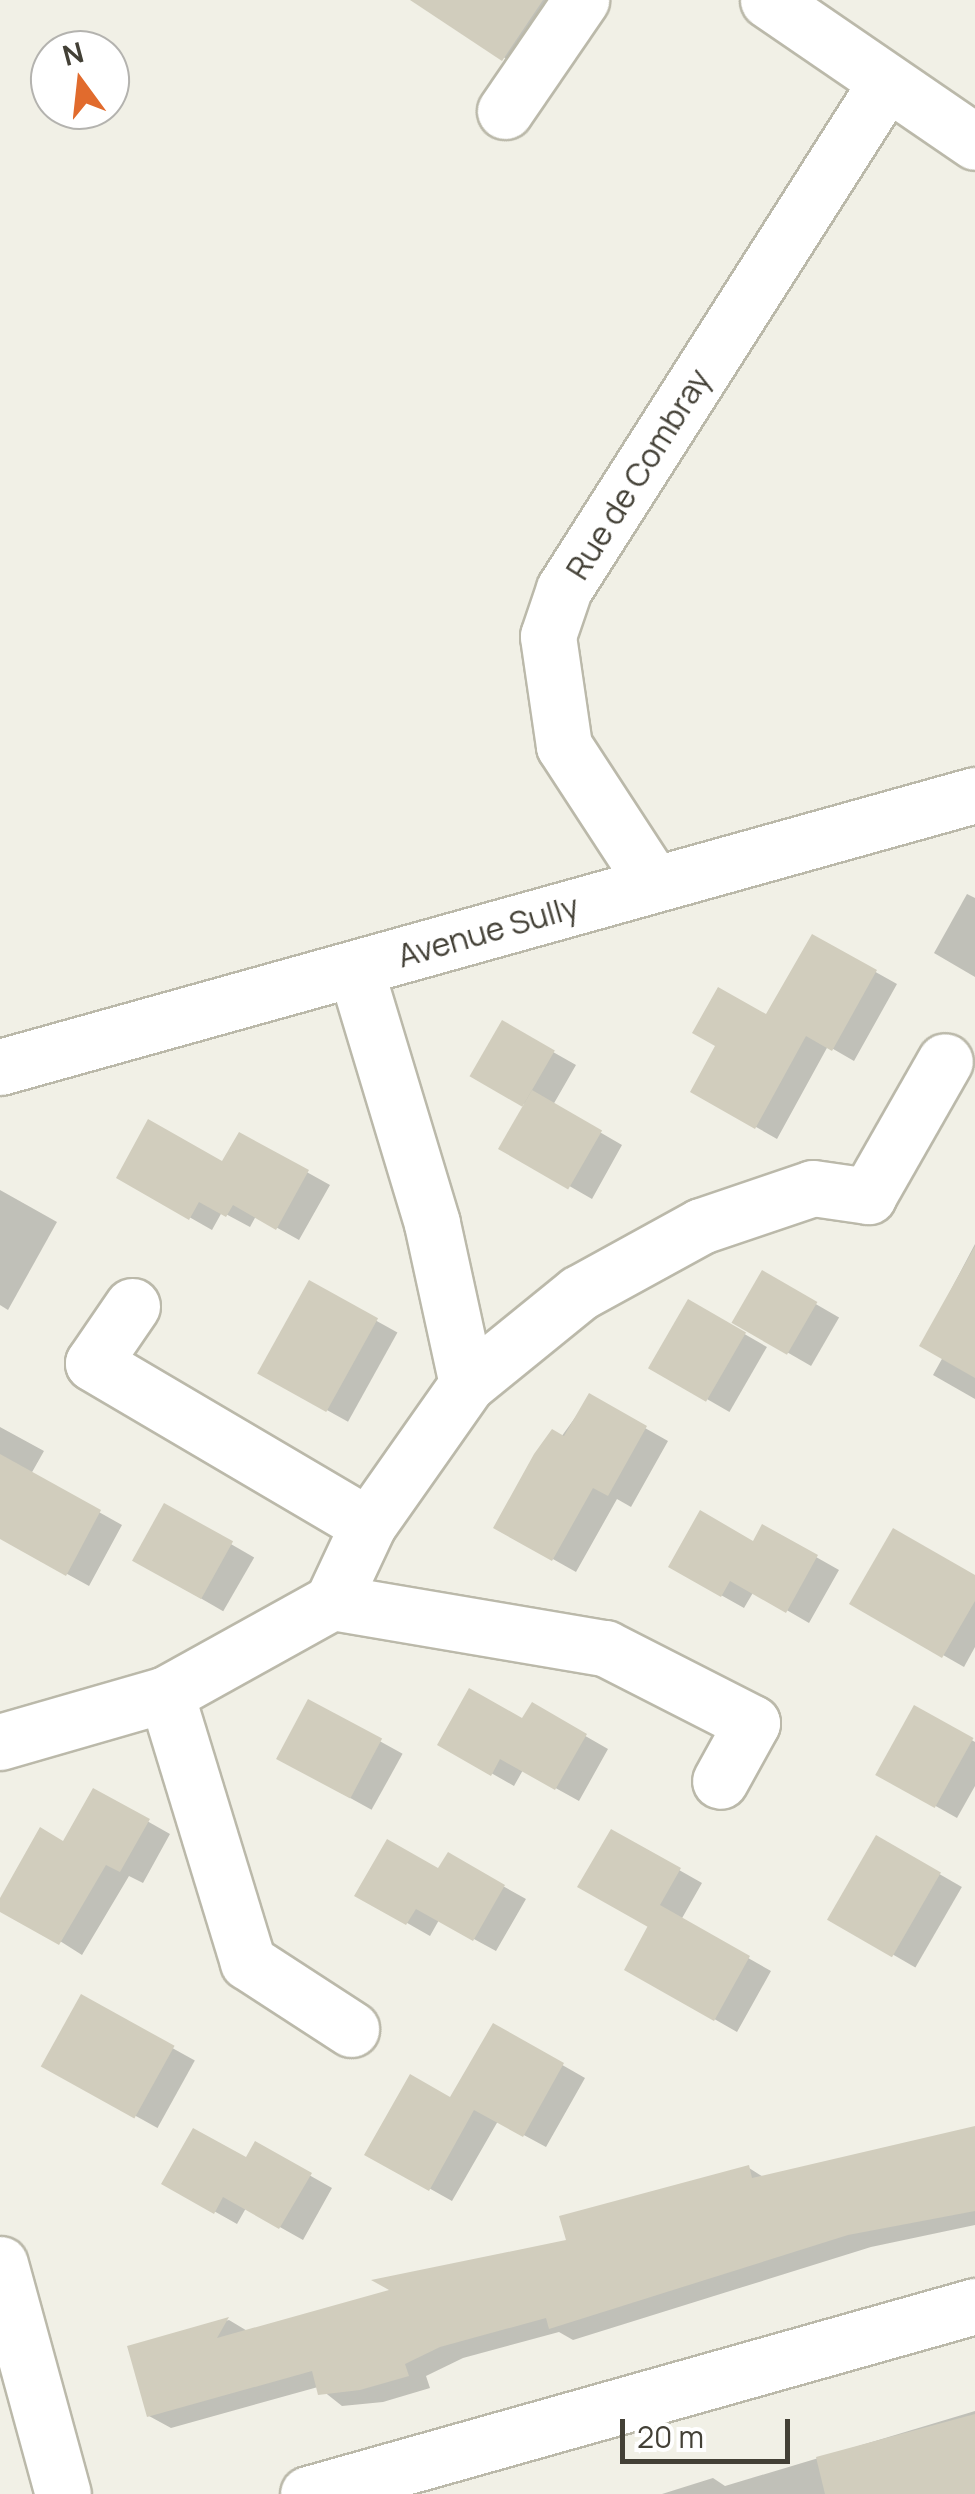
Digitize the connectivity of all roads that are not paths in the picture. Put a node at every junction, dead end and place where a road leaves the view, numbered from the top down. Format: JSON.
{"nodes":[{"id":1,"x":581,"y":0,"type":"edge"},
{"id":2,"x":768,"y":0,"type":"edge"},
{"id":3,"x":886,"y":83,"type":"junction"},
{"id":4,"x":505,"y":111,"type":"dead end"},
{"id":5,"x":975,"y":142,"type":"edge"},
{"id":6,"x":975,"y":795,"type":"edge"},
{"id":7,"x":654,"y":884,"type":"junction"},
{"id":8,"x":354,"y":968,"type":"junction"},
{"id":9,"x":945,"y":1061,"type":"dead end"},
{"id":10,"x":0,"y":1067,"type":"edge"},
{"id":11,"x":132,"y":1306,"type":"dead end"},
{"id":12,"x":467,"y":1384,"type":"junction"},
{"id":13,"x":368,"y":1525,"type":"junction"},
{"id":14,"x":332,"y":1602,"type":"junction"},
{"id":15,"x":166,"y":1694,"type":"junction"},
{"id":16,"x":0,"y":1742,"type":"edge"},
{"id":17,"x":720,"y":1781,"type":"dead end"},
{"id":18,"x":351,"y":2029,"type":"dead end"},
{"id":19,"x":0,"y":2264,"type":"edge"},
{"id":20,"x":975,"y":2306,"type":"edge"},
{"id":21,"x":63,"y":2494,"type":"edge"},
{"id":22,"x":308,"y":2494,"type":"edge"}],
"edges":[{"from":1,"to":4,"type":"street"},
{"from":2,"to":3,"type":"street"},
{"from":3,"to":5,"type":"street"},
{"from":3,"to":7,"type":"street","name":"Rue de Combray"},
{"from":6,"to":7,"type":"street","name":"Avenue Sully"},
{"from":7,"to":8,"type":"street","name":"Avenue Sully"},
{"from":8,"to":10,"type":"street","name":"Avenue Sully"},
{"from":8,"to":12,"type":"street"},
{"from":9,"to":12,"type":"street"},
{"from":11,"to":13,"type":"street"},
{"from":12,"to":13,"type":"street"},
{"from":13,"to":14,"type":"street"},
{"from":14,"to":15,"type":"street"},
{"from":14,"to":17,"type":"street"},
{"from":15,"to":16,"type":"street"},
{"from":15,"to":18,"type":"street"},
{"from":19,"to":21,"type":"street"},
{"from":20,"to":22,"type":"street"}]}
